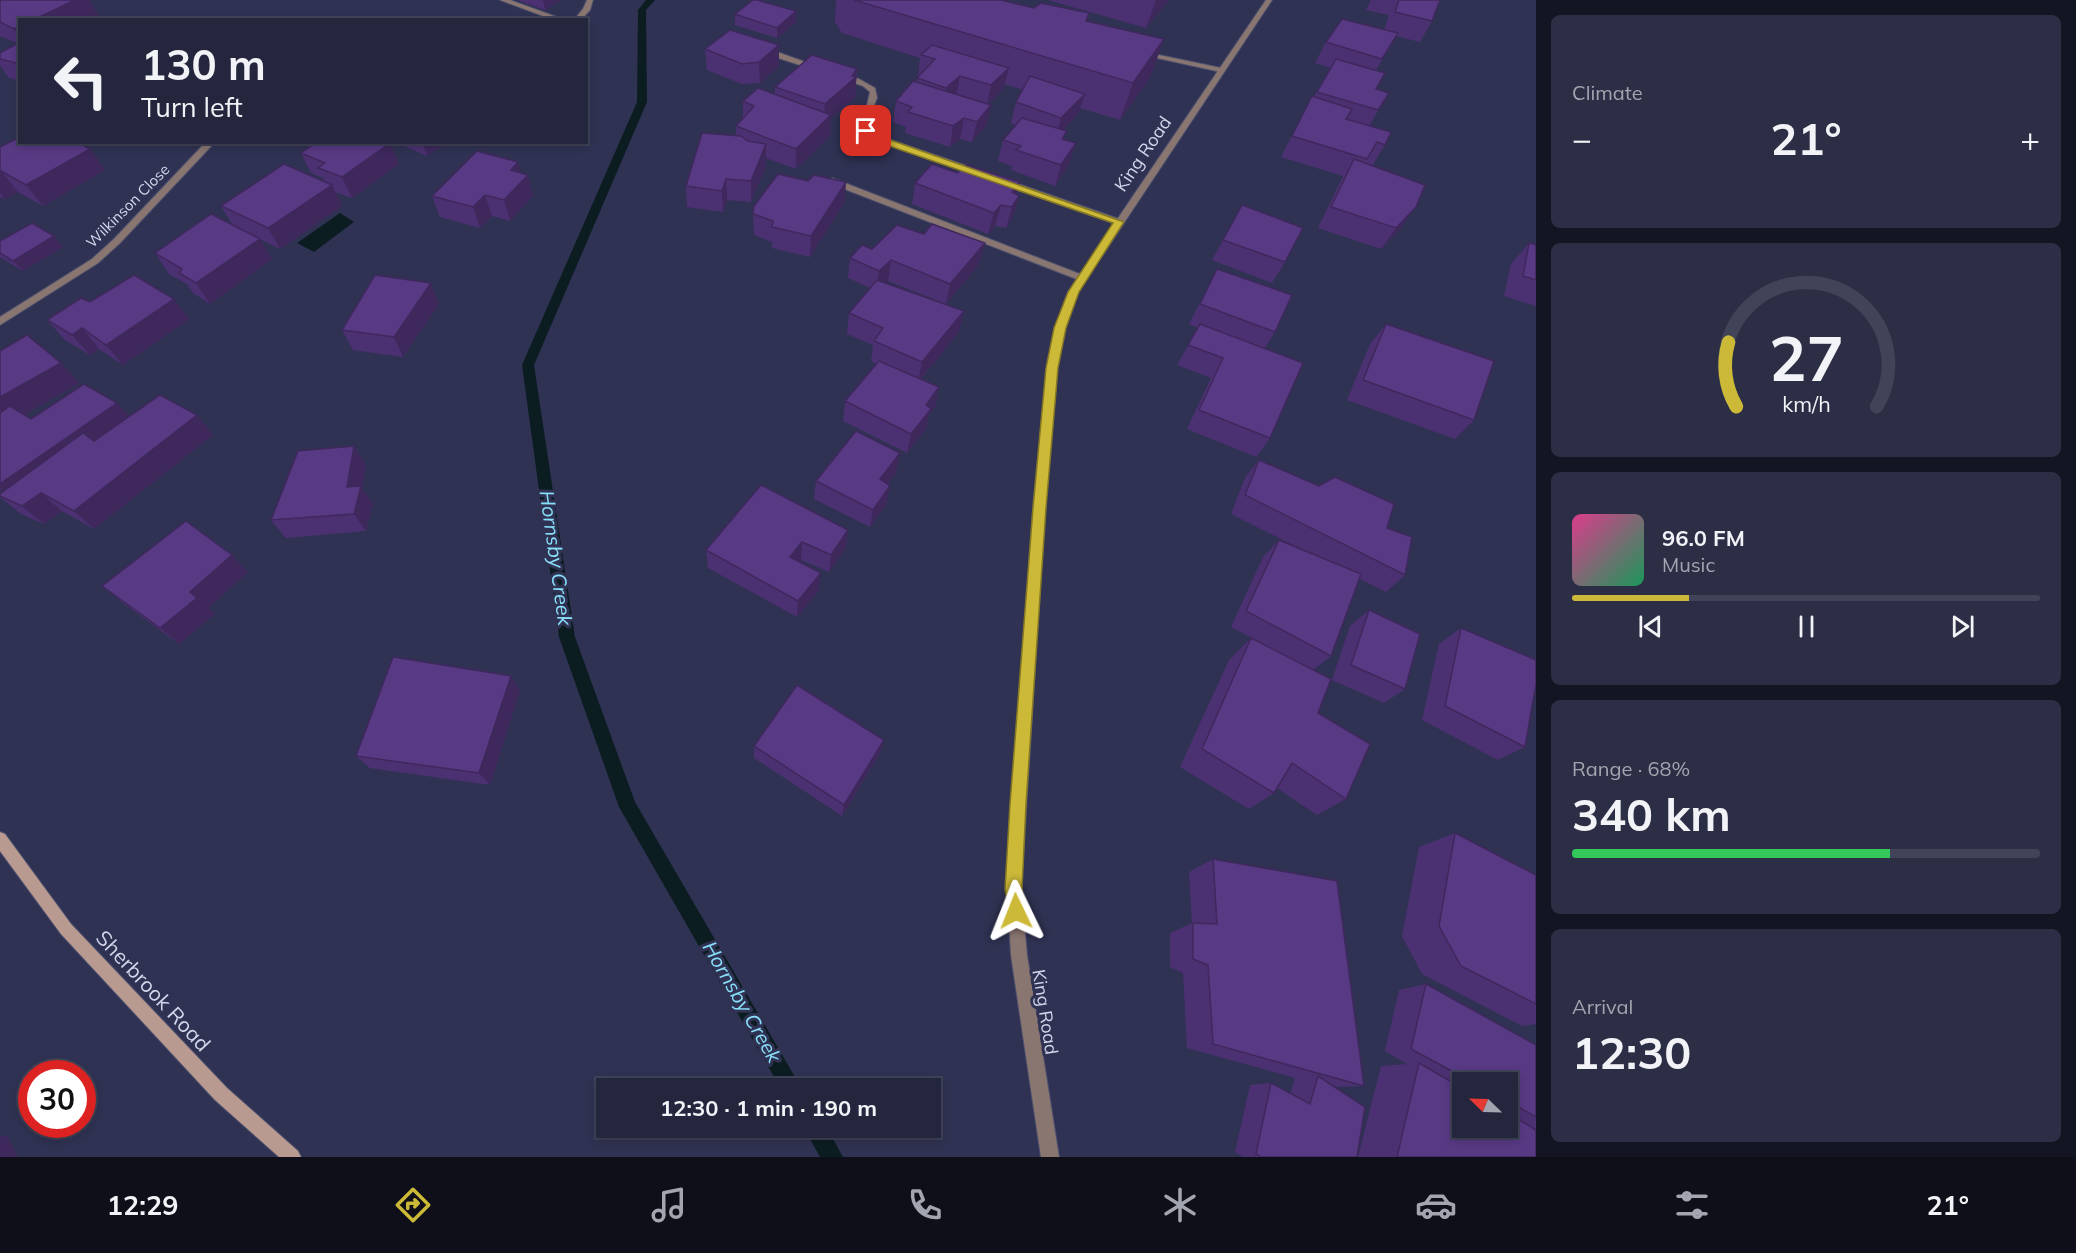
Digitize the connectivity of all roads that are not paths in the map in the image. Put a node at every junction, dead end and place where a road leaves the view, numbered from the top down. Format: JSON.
{"nodes":[{"id":1,"x":503,"y":0,"type":"edge"},
{"id":2,"x":590,"y":0,"type":"edge"},
{"id":3,"x":1269,"y":0,"type":"edge"},
{"id":4,"x":556,"y":18,"type":"edge"},
{"id":5,"x":579,"y":18,"type":"edge"},
{"id":6,"x":755,"y":47,"type":"edge"},
{"id":7,"x":1137,"y":51,"type":"edge"},
{"id":8,"x":823,"y":69,"type":"edge"},
{"id":9,"x":1221,"y":70,"type":"junction"},
{"id":10,"x":834,"y":73,"type":"edge"},
{"id":11,"x":209,"y":144,"type":"edge"},
{"id":12,"x":988,"y":177,"type":"edge"},
{"id":13,"x":831,"y":180,"type":"edge"},
{"id":14,"x":1000,"y":180,"type":"edge"},
{"id":15,"x":1119,"y":222,"type":"junction"},
{"id":16,"x":1082,"y":278,"type":"junction"},
{"id":17,"x":0,"y":322,"type":"edge"},
{"id":18,"x":0,"y":839,"type":"edge"},
{"id":19,"x":292,"y":1157,"type":"edge"},
{"id":20,"x":1050,"y":1157,"type":"edge"}],
"edges":[{"from":1,"to":4,"type":"street"},
{"from":2,"to":5,"type":"street"},
{"from":3,"to":9,"type":"street","name":"King Road"},
{"from":6,"to":8,"type":"street"},
{"from":7,"to":9,"type":"street"},
{"from":9,"to":15,"type":"street","name":"King Road"},
{"from":10,"to":12,"type":"street"},
{"from":11,"to":17,"type":"street","name":"Wilkinson Close"},
{"from":13,"to":16,"type":"street"},
{"from":14,"to":15,"type":"street"},
{"from":15,"to":16,"type":"street","name":"King Road"},
{"from":16,"to":20,"type":"street","name":"King Road"},
{"from":18,"to":19,"type":"main road","name":"Sherbrook Road"}]}
